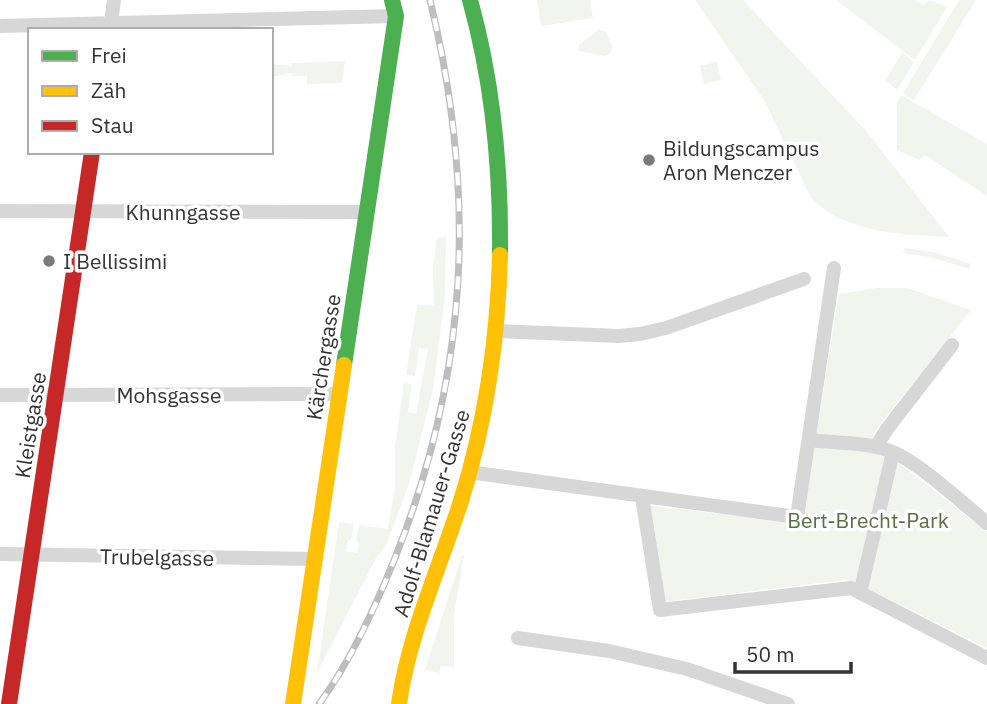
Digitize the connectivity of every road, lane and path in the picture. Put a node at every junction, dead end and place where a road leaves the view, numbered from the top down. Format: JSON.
{"nodes":[{"id":1,"x":114,"y":0,"type":"edge"},
{"id":2,"x":470,"y":0,"type":"edge"},
{"id":3,"x":393,"y":8,"type":"edge"},
{"id":4,"x":0,"y":26,"type":"edge"},
{"id":5,"x":110,"y":27,"type":"edge"},
{"id":6,"x":92,"y":154,"type":"edge"},
{"id":7,"x":0,"y":211,"type":"edge"},
{"id":8,"x":84,"y":211,"type":"junction"},
{"id":9,"x":366,"y":212,"type":"junction"},
{"id":10,"x":834,"y":268,"type":"dead end"},
{"id":11,"x":804,"y":279,"type":"dead end"},
{"id":12,"x":496,"y":331,"type":"junction"},
{"id":13,"x":952,"y":345,"type":"dead end"},
{"id":14,"x":339,"y":394,"type":"junction"},
{"id":15,"x":0,"y":395,"type":"edge"},
{"id":16,"x":56,"y":396,"type":"junction"},
{"id":17,"x":809,"y":440,"type":"junction"},
{"id":18,"x":876,"y":447,"type":"junction"},
{"id":19,"x":893,"y":452,"type":"junction"},
{"id":20,"x":469,"y":472,"type":"junction"},
{"id":21,"x":642,"y":497,"type":"junction"},
{"id":22,"x":987,"y":523,"type":"edge"},
{"id":23,"x":0,"y":554,"type":"edge"},
{"id":24,"x":30,"y":555,"type":"junction"},
{"id":25,"x":314,"y":559,"type":"junction"},
{"id":26,"x":860,"y":593,"type":"junction"},
{"id":27,"x":518,"y":638,"type":"dead end"},
{"id":28,"x":987,"y":658,"type":"edge"},
{"id":29,"x":9,"y":704,"type":"edge"},
{"id":30,"x":293,"y":704,"type":"edge"},
{"id":31,"x":399,"y":704,"type":"edge"},
{"id":32,"x":789,"y":704,"type":"edge"}],
"edges":[{"from":1,"to":5,"type":"street"},
{"from":2,"to":12,"type":"street","name":"Adolf-Blamauer-Gasse"},
{"from":3,"to":5,"type":"street"},
{"from":3,"to":9,"type":"street","name":"Kärchergasse"},
{"from":4,"to":5,"type":"street"},
{"from":6,"to":8,"type":"street","name":"Kleistgasse"},
{"from":7,"to":8,"type":"street","name":"Khunngasse"},
{"from":8,"to":9,"type":"street","name":"Khunngasse"},
{"from":8,"to":16,"type":"street","name":"Kleistgasse"},
{"from":9,"to":14,"type":"street","name":"Kärchergasse"},
{"from":10,"to":17,"type":"street"},
{"from":11,"to":12,"type":"street"},
{"from":12,"to":20,"type":"street","name":"Adolf-Blamauer-Gasse"},
{"from":13,"to":18,"type":"street"},
{"from":14,"to":16,"type":"street","name":"Mohsgasse"},
{"from":14,"to":25,"type":"street","name":"Kärchergasse"},
{"from":15,"to":16,"type":"street","name":"Mohsgasse"},
{"from":16,"to":24,"type":"street","name":"Kleistgasse"},
{"from":17,"to":18,"type":"street"},
{"from":17,"to":21,"type":"street"},
{"from":18,"to":19,"type":"street"},
{"from":19,"to":22,"type":"street"},
{"from":19,"to":26,"type":"street"},
{"from":20,"to":21,"type":"street"},
{"from":20,"to":31,"type":"street","name":"Adolf-Blamauer-Gasse"},
{"from":21,"to":26,"type":"street"},
{"from":23,"to":24,"type":"street","name":"Trubelgasse"},
{"from":24,"to":25,"type":"street","name":"Trubelgasse"},
{"from":24,"to":29,"type":"street","name":"Kleistgasse"},
{"from":25,"to":30,"type":"street","name":"Kärchergasse"},
{"from":26,"to":28,"type":"street"},
{"from":27,"to":32,"type":"street"}]}
